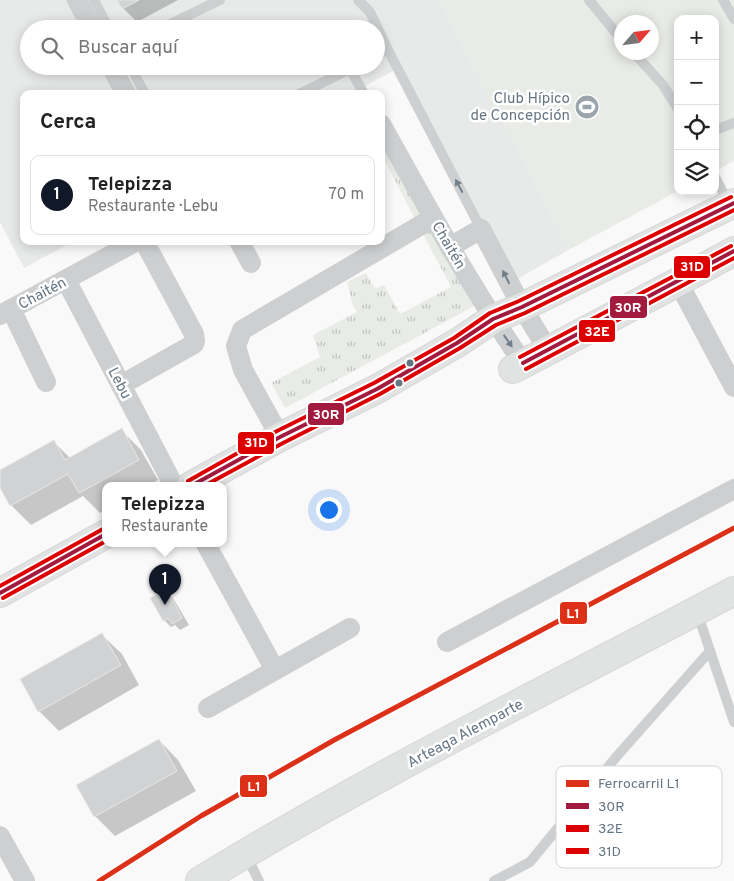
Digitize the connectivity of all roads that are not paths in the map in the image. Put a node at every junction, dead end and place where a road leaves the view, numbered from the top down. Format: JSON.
{"nodes":[{"id":1,"x":77,"y":0,"type":"edge"},
{"id":2,"x":94,"y":0,"type":"edge"},
{"id":3,"x":220,"y":0,"type":"edge"},
{"id":4,"x":358,"y":0,"type":"edge"},
{"id":5,"x":589,"y":0,"type":"edge"},
{"id":6,"x":724,"y":0,"type":"edge"},
{"id":7,"x":734,"y":19,"type":"edge"},
{"id":8,"x":87,"y":20,"type":"edge"},
{"id":9,"x":104,"y":20,"type":"edge"},
{"id":10,"x":179,"y":20,"type":"edge"},
{"id":11,"x":374,"y":20,"type":"edge"},
{"id":12,"x":614,"y":30,"type":"edge"},
{"id":13,"x":385,"y":44,"type":"edge"},
{"id":14,"x":388,"y":50,"type":"junction"},
{"id":15,"x":385,"y":52,"type":"edge"},
{"id":16,"x":640,"y":60,"type":"edge"},
{"id":17,"x":116,"y":75,"type":"edge"},
{"id":18,"x":135,"y":75,"type":"edge"},
{"id":19,"x":338,"y":75,"type":"edge"},
{"id":20,"x":356,"y":75,"type":"edge"},
{"id":21,"x":124,"y":90,"type":"edge"},
{"id":22,"x":143,"y":90,"type":"edge"},
{"id":23,"x":307,"y":90,"type":"edge"},
{"id":24,"x":362,"y":90,"type":"edge"},
{"id":25,"x":676,"y":105,"type":"edge"},
{"id":26,"x":734,"y":123,"type":"edge"},
{"id":27,"x":719,"y":129,"type":"edge"},
{"id":28,"x":385,"y":131,"type":"edge"},
{"id":29,"x":719,"y":184,"type":"edge"},
{"id":30,"x":732,"y":204,"type":"edge"},
{"id":31,"x":433,"y":218,"type":"junction"},
{"id":32,"x":481,"y":229,"type":"junction"},
{"id":33,"x":130,"y":245,"type":"edge"},
{"id":34,"x":146,"y":245,"type":"edge"},
{"id":35,"x":241,"y":245,"type":"edge"},
{"id":36,"x":450,"y":247,"type":"junction"},
{"id":37,"x":734,"y":251,"type":"edge"},
{"id":38,"x":251,"y":263,"type":"dead end"},
{"id":39,"x":66,"y":280,"type":"junction"},
{"id":40,"x":678,"y":282,"type":"junction"},
{"id":41,"x":522,"y":307,"type":"junction"},
{"id":42,"x":6,"y":312,"type":"edge"},
{"id":43,"x":493,"y":320,"type":"junction"},
{"id":44,"x":548,"y":350,"type":"junction"},
{"id":45,"x":518,"y":366,"type":"joint"},
{"id":46,"x":46,"y":382,"type":"dead end"},
{"id":47,"x":121,"y":385,"type":"junction"},
{"id":48,"x":734,"y":387,"type":"edge"},
{"id":49,"x":280,"y":437,"type":"junction"},
{"id":50,"x":172,"y":482,"type":"edge"},
{"id":51,"x":198,"y":482,"type":"edge"},
{"id":52,"x":734,"y":489,"type":"edge"},
{"id":53,"x":102,"y":536,"type":"edge"},
{"id":54,"x":208,"y":547,"type":"edge"},
{"id":55,"x":1,"y":590,"type":"edge"},
{"id":56,"x":734,"y":592,"type":"edge"},
{"id":57,"x":697,"y":611,"type":"junction"},
{"id":58,"x":350,"y":628,"type":"dead end"},
{"id":59,"x":447,"y":642,"type":"dead end"},
{"id":60,"x":710,"y":651,"type":"junction"},
{"id":61,"x":275,"y":670,"type":"junction"},
{"id":62,"x":208,"y":708,"type":"dead end"},
{"id":63,"x":734,"y":722,"type":"edge"},
{"id":64,"x":609,"y":766,"type":"edge"},
{"id":65,"x":556,"y":830,"type":"edge"},
{"id":66,"x":0,"y":836,"type":"edge"},
{"id":67,"x":245,"y":853,"type":"junction"},
{"id":68,"x":25,"y":881,"type":"edge"},
{"id":69,"x":200,"y":881,"type":"edge"},
{"id":70,"x":260,"y":881,"type":"edge"},
{"id":71,"x":494,"y":881,"type":"edge"}],
"edges":[{"from":1,"to":8,"type":"street"},
{"from":2,"to":9,"type":"lane"},
{"from":3,"to":10,"type":"lane"},
{"from":4,"to":11,"type":"lane"},
{"from":5,"to":12,"type":"lane"},
{"from":6,"to":7,"type":"lane"},
{"from":13,"to":14,"type":"lane"},
{"from":14,"to":15,"type":"lane"},
{"from":32,"to":14,"type":"lane","one_way":true},
{"from":16,"to":25,"type":"lane"},
{"from":17,"to":21,"type":"street"},
{"from":18,"to":22,"type":"lane"},
{"from":19,"to":23,"type":"lane"},
{"from":20,"to":24,"type":"lane"},
{"from":26,"to":27,"type":"lane"},
{"from":28,"to":31,"type":"street","name":"Chaitén"},
{"from":29,"to":30,"type":"lane"},
{"from":30,"to":41,"type":"main road"},
{"from":31,"to":36,"type":"street","name":"Chaitén"},
{"from":31,"to":49,"type":"street"},
{"from":32,"to":36,"type":"street"},
{"from":41,"to":32,"type":"street","one_way":true},
{"from":33,"to":39,"type":"street","name":"Chaitén"},
{"from":34,"to":47,"type":"street"},
{"from":35,"to":38,"type":"street"},
{"from":36,"to":43,"type":"street","name":"Chaitén"},
{"from":37,"to":40,"type":"main road"},
{"from":39,"to":42,"type":"street","name":"Chaitén"},
{"from":39,"to":47,"type":"street","name":"Lebu"},
{"from":40,"to":44,"type":"main road"},
{"from":40,"to":48,"type":"street"},
{"from":41,"to":43,"type":"main road"},
{"from":41,"to":44,"type":"street"},
{"from":42,"to":46,"type":"street"},
{"from":43,"to":45,"type":"street","name":"Chaitén","one_way":true},
{"from":43,"to":49,"type":"main road"},
{"from":44,"to":45,"type":"main road"},
{"from":47,"to":50,"type":"street","name":"Lebu"},
{"from":49,"to":51,"type":"main road"},
{"from":52,"to":59,"type":"street"},
{"from":53,"to":55,"type":"main road"},
{"from":54,"to":61,"type":"street"},
{"from":56,"to":57,"type":"main road","name":"Arteaga Alemparte"},
{"from":57,"to":60,"type":"lane"},
{"from":57,"to":67,"type":"main road","name":"Arteaga Alemparte"},
{"from":58,"to":61,"type":"street"},
{"from":60,"to":63,"type":"lane"},
{"from":60,"to":64,"type":"lane"},
{"from":61,"to":62,"type":"street"},
{"from":65,"to":71,"type":"lane"},
{"from":66,"to":68,"type":"street"},
{"from":67,"to":69,"type":"main road","name":"Arteaga Alemparte"},
{"from":67,"to":70,"type":"lane"}]}
